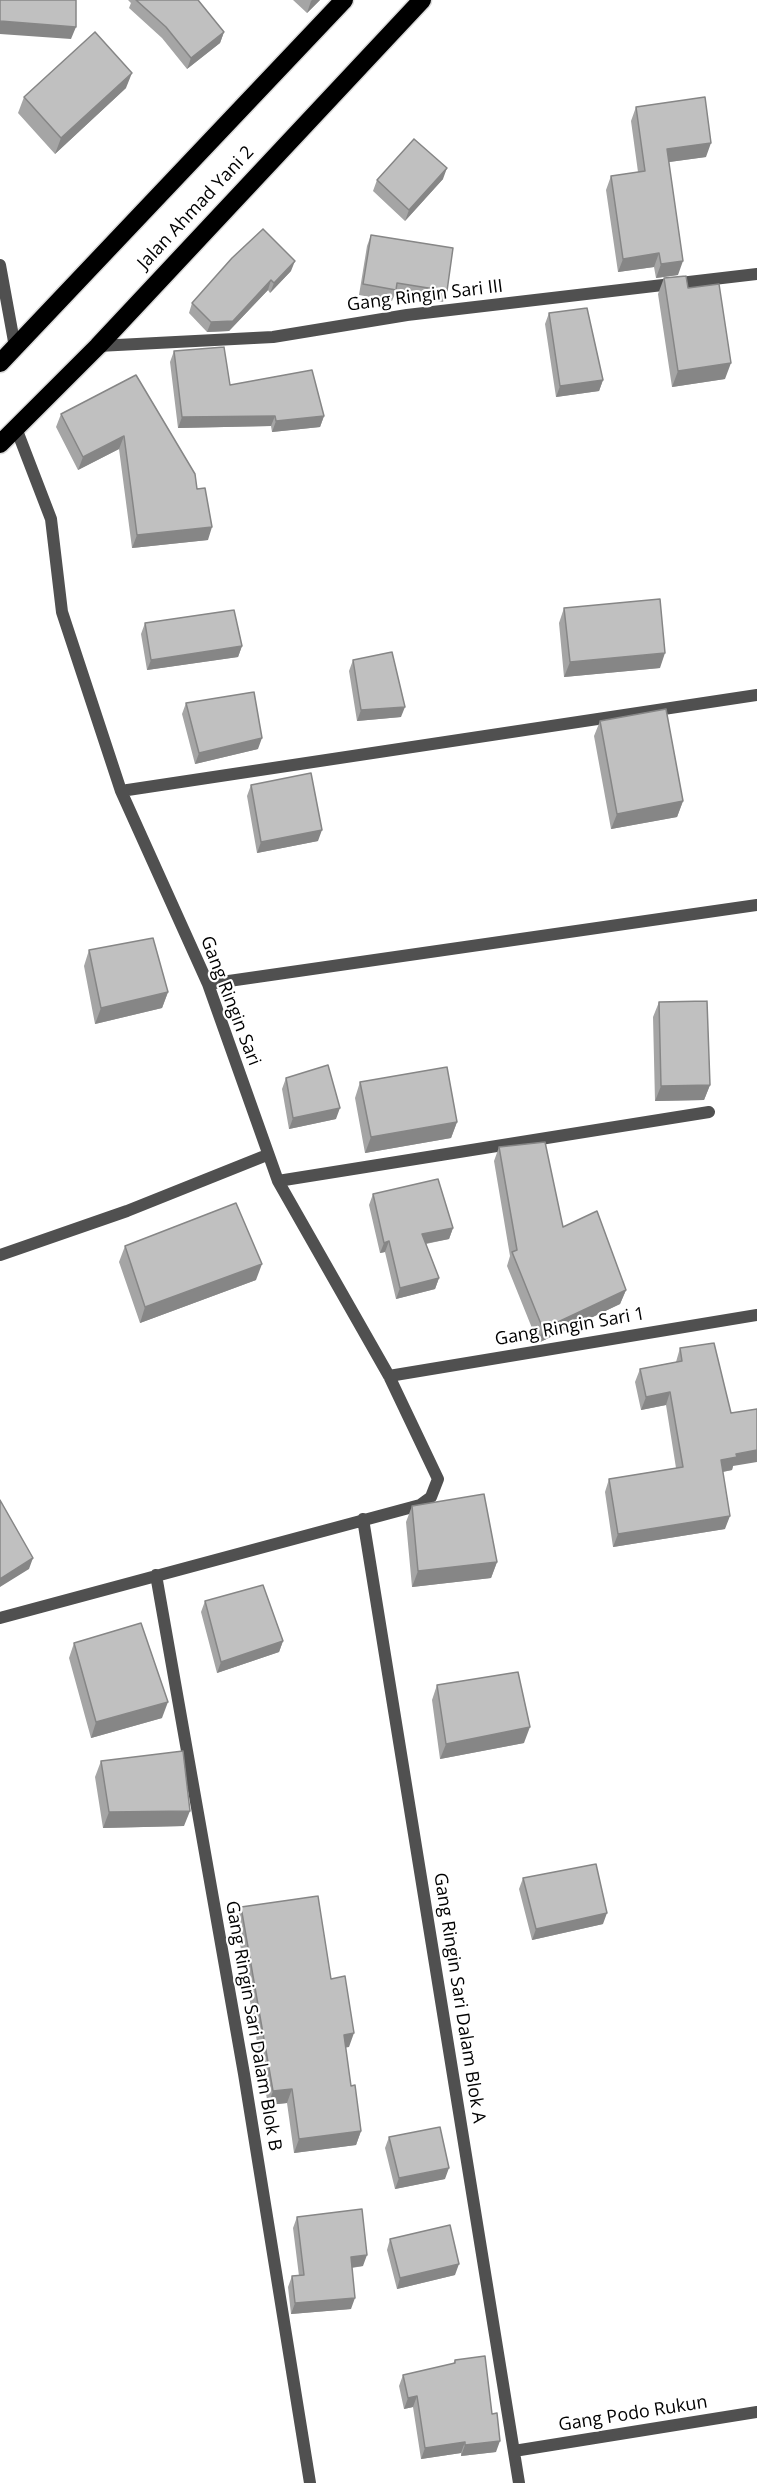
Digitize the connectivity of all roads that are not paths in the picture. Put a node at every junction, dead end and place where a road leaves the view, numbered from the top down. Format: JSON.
{"nodes":[{"id":1,"x":344,"y":0,"type":"edge"},
{"id":2,"x":422,"y":0,"type":"edge"},
{"id":3,"x":0,"y":265,"type":"edge"},
{"id":4,"x":757,"y":274,"type":"edge"},
{"id":5,"x":98,"y":346,"type":"junction"},
{"id":6,"x":15,"y":347,"type":"junction"},
{"id":7,"x":0,"y":363,"type":"edge"},
{"id":8,"x":16,"y":428,"type":"junction"},
{"id":9,"x":0,"y":444,"type":"edge"},
{"id":10,"x":757,"y":696,"type":"edge"},
{"id":11,"x":124,"y":790,"type":"junction"},
{"id":12,"x":757,"y":905,"type":"edge"},
{"id":13,"x":208,"y":984,"type":"junction"},
{"id":14,"x":709,"y":1112,"type":"dead end"},
{"id":15,"x":267,"y":1155,"type":"junction"},
{"id":16,"x":283,"y":1180,"type":"junction"},
{"id":17,"x":0,"y":1255,"type":"edge"},
{"id":18,"x":757,"y":1315,"type":"edge"},
{"id":19,"x":389,"y":1376,"type":"junction"},
{"id":20,"x":363,"y":1519,"type":"junction"},
{"id":21,"x":156,"y":1575,"type":"junction"},
{"id":22,"x":0,"y":1618,"type":"edge"},
{"id":23,"x":757,"y":2412,"type":"edge"},
{"id":24,"x":514,"y":2451,"type":"junction"},
{"id":25,"x":310,"y":2483,"type":"edge"},
{"id":26,"x":519,"y":2483,"type":"edge"}],
"edges":[{"from":1,"to":6,"type":"highway","name":"Jalan Ahmad Yani 2"},
{"from":2,"to":5,"type":"highway","name":"Jalan Ahmad Yani 2"},
{"from":3,"to":6,"type":"street"},
{"from":4,"to":5,"type":"street","name":"Gang Ringin Sari III"},
{"from":5,"to":8,"type":"highway","name":"Jalan Ahmad Yani 2"},
{"from":6,"to":7,"type":"highway","name":"Jalan Ahmad Yani 2"},
{"from":8,"to":9,"type":"highway","name":"Jalan Ahmad Yani 2"},
{"from":8,"to":11,"type":"street","name":"Gang Ringin Sari"},
{"from":10,"to":11,"type":"street"},
{"from":11,"to":13,"type":"street","name":"Gang Ringin Sari"},
{"from":12,"to":13,"type":"street"},
{"from":13,"to":15,"type":"street","name":"Gang Ringin Sari"},
{"from":14,"to":16,"type":"street"},
{"from":15,"to":16,"type":"street","name":"Gang Ringin Sari"},
{"from":15,"to":17,"type":"street"},
{"from":16,"to":19,"type":"street","name":"Gang Ringin Sari"},
{"from":18,"to":19,"type":"street","name":"Gang Ringin Sari 1"},
{"from":19,"to":20,"type":"street","name":"Gang Ringin Sari"},
{"from":20,"to":21,"type":"street"},
{"from":20,"to":24,"type":"street","name":"Gang Ringin Sari Dalam Blok A"},
{"from":21,"to":22,"type":"street"},
{"from":21,"to":25,"type":"street","name":"Gang Ringin Sari Dalam Blok B"},
{"from":23,"to":24,"type":"street","name":"Gang Podo Rukun"},
{"from":24,"to":26,"type":"street","name":"Gang Ringin Sari Dalam Blok A"}]}
